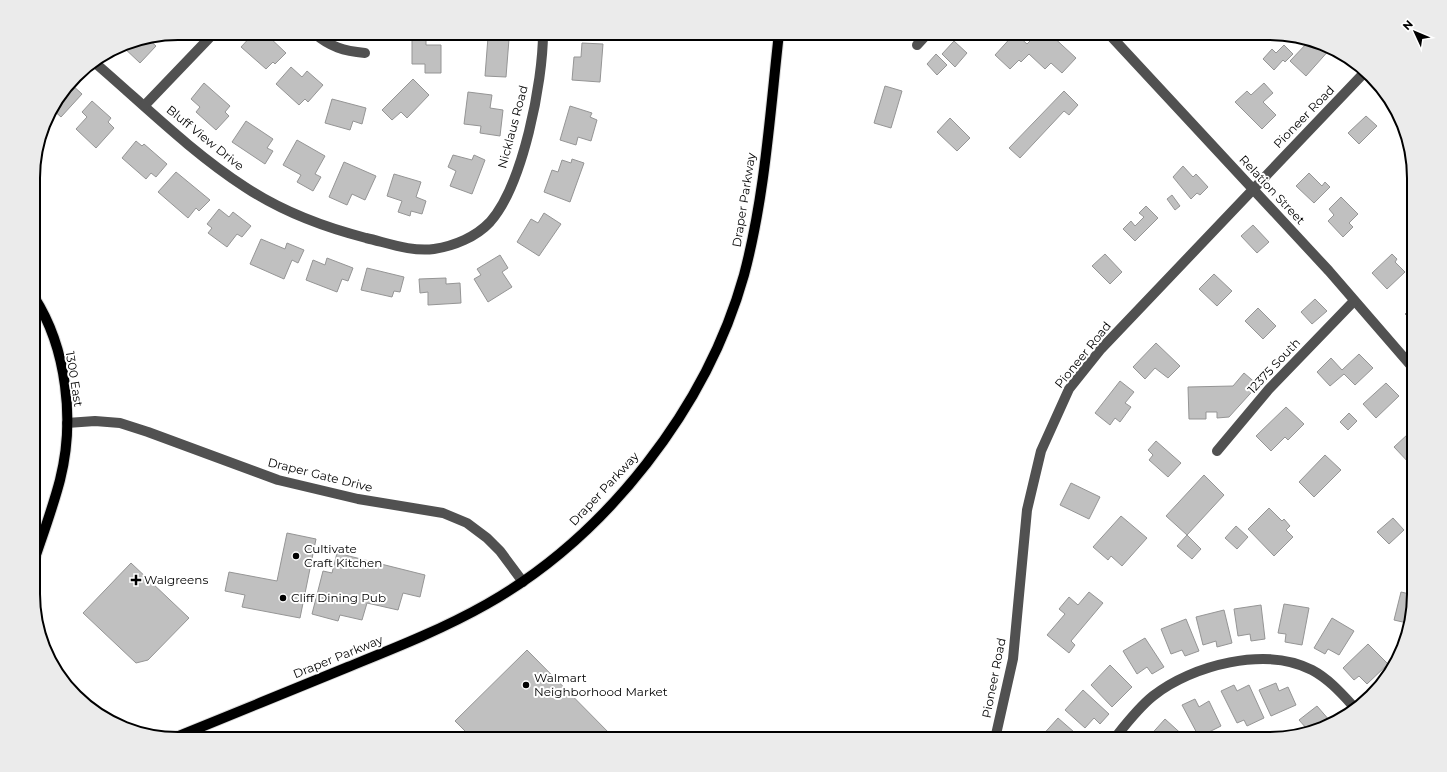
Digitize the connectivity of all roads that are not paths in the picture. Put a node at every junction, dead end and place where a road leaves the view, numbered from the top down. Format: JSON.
{"nodes":[{"id":1,"x":207,"y":40,"type":"edge"},
{"id":2,"x":323,"y":40,"type":"edge"},
{"id":3,"x":543,"y":40,"type":"edge"},
{"id":4,"x":778,"y":40,"type":"edge"},
{"id":5,"x":922,"y":40,"type":"edge"},
{"id":6,"x":1115,"y":40,"type":"edge"},
{"id":7,"x":917,"y":45,"type":"dead end"},
{"id":8,"x":364,"y":53,"type":"dead end"},
{"id":9,"x":98,"y":66,"type":"edge"},
{"id":10,"x":1362,"y":76,"type":"edge"},
{"id":11,"x":145,"y":105,"type":"junction"},
{"id":12,"x":1254,"y":189,"type":"junction"},
{"id":13,"x":471,"y":237,"type":"joint"},
{"id":14,"x":1354,"y":301,"type":"junction"},
{"id":15,"x":40,"y":308,"type":"edge"},
{"id":16,"x":1407,"y":361,"type":"edge"},
{"id":17,"x":67,"y":423,"type":"junction"},
{"id":18,"x":1217,"y":451,"type":"dead end"},
{"id":19,"x":40,"y":542,"type":"edge"},
{"id":20,"x":523,"y":582,"type":"junction"},
{"id":21,"x":1351,"y":704,"type":"edge"},
{"id":22,"x":189,"y":732,"type":"edge"},
{"id":23,"x":997,"y":732,"type":"edge"},
{"id":24,"x":1120,"y":732,"type":"edge"}],
"edges":[{"from":1,"to":11,"type":"street"},
{"from":2,"to":8,"type":"street"},
{"from":3,"to":13,"type":"street","name":"Nicklaus Road"},
{"from":4,"to":20,"type":"main road","name":"Draper Parkway"},
{"from":5,"to":7,"type":"street"},
{"from":6,"to":12,"type":"street","name":"Relation Street"},
{"from":9,"to":11,"type":"street","name":"Bluff View Drive"},
{"from":10,"to":12,"type":"street","name":"Pioneer Road"},
{"from":11,"to":13,"type":"street","name":"Bluff View Drive"},
{"from":12,"to":14,"type":"street","name":"Relation Street"},
{"from":12,"to":23,"type":"street","name":"Pioneer Road"},
{"from":14,"to":16,"type":"street","name":"Relation Street"},
{"from":14,"to":18,"type":"street","name":"12375 South"},
{"from":15,"to":17,"type":"main road","name":"1300 East"},
{"from":17,"to":19,"type":"main road","name":"1300 East"},
{"from":17,"to":20,"type":"street","name":"Draper Gate Drive"},
{"from":20,"to":22,"type":"main road","name":"Draper Parkway"},
{"from":21,"to":24,"type":"street"}]}
